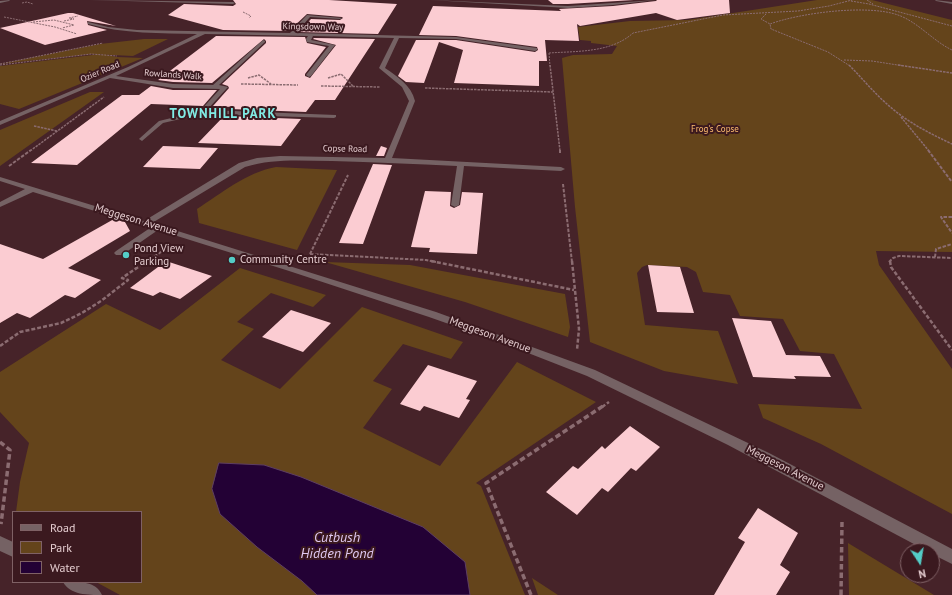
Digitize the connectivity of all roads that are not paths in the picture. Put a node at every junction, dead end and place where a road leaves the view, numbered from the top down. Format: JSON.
{"nodes":[{"id":1,"x":8,"y":0,"type":"edge"},
{"id":2,"x":92,"y":0,"type":"edge"},
{"id":3,"x":432,"y":0,"type":"edge"},
{"id":4,"x":526,"y":0,"type":"edge"},
{"id":5,"x":654,"y":0,"type":"edge"},
{"id":6,"x":937,"y":0,"type":"edge"},
{"id":7,"x":0,"y":2,"type":"edge"},
{"id":8,"x":233,"y":3,"type":"dead end"},
{"id":9,"x":952,"y":3,"type":"edge"},
{"id":10,"x":529,"y":6,"type":"junction"},
{"id":11,"x":340,"y":18,"type":"dead end"},
{"id":12,"x":90,"y":23,"type":"dead end"},
{"id":13,"x":204,"y":32,"type":"junction"},
{"id":14,"x":292,"y":34,"type":"junction"},
{"id":15,"x":312,"y":34,"type":"junction"},
{"id":16,"x":397,"y":37,"type":"junction"},
{"id":17,"x":263,"y":41,"type":"dead end"},
{"id":18,"x":535,"y":49,"type":"road end"},
{"id":19,"x":309,"y":75,"type":"dead end"},
{"id":20,"x":111,"y":77,"type":"junction"},
{"id":21,"x":214,"y":87,"type":"junction"},
{"id":22,"x":202,"y":112,"type":"junction"},
{"id":23,"x":334,"y":116,"type":"dead end"},
{"id":24,"x":0,"y":123,"type":"edge"},
{"id":25,"x":142,"y":139,"type":"dead end"},
{"id":26,"x":388,"y":160,"type":"junction"},
{"id":27,"x":460,"y":164,"type":"junction"},
{"id":28,"x":562,"y":169,"type":"road end"},
{"id":29,"x":0,"y":179,"type":"edge"},
{"id":30,"x":32,"y":189,"type":"junction"},
{"id":31,"x":0,"y":205,"type":"edge"},
{"id":32,"x":454,"y":206,"type":"dead end"},
{"id":33,"x":146,"y":223,"type":"junction"},
{"id":34,"x":157,"y":227,"type":"junction"},
{"id":35,"x":119,"y":253,"type":"dead end"},
{"id":36,"x":0,"y":543,"type":"edge"},
{"id":37,"x":12,"y":549,"type":"edge"},
{"id":38,"x":952,"y":557,"type":"edge"},
{"id":39,"x":73,"y":583,"type":"edge"},
{"id":40,"x":94,"y":595,"type":"edge"}],
"edges":[{"from":1,"to":7,"type":"street"},
{"from":2,"to":8,"type":"street"},
{"from":3,"to":10,"type":"street"},
{"from":4,"to":10,"type":"street"},
{"from":5,"to":10,"type":"street"},
{"from":6,"to":9,"type":"street"},
{"from":11,"to":14,"type":"street"},
{"from":12,"to":13,"type":"street","name":"Kingsdown Way"},
{"from":13,"to":14,"type":"street","name":"Kingsdown Way"},
{"from":13,"to":20,"type":"street","name":"Ozier Road"},
{"from":14,"to":15,"type":"street","name":"Kingsdown Way"},
{"from":15,"to":16,"type":"street","name":"Kingsdown Way"},
{"from":15,"to":19,"type":"street"},
{"from":16,"to":18,"type":"street","name":"Kingsdown Way"},
{"from":16,"to":26,"type":"street"},
{"from":17,"to":21,"type":"street","name":"Rowlands Walk"},
{"from":20,"to":21,"type":"street","name":"Rowlands Walk"},
{"from":20,"to":24,"type":"street","name":"Ozier Road"},
{"from":21,"to":22,"type":"street"},
{"from":22,"to":23,"type":"street"},
{"from":22,"to":25,"type":"street"},
{"from":26,"to":27,"type":"street","name":"Copse Road"},
{"from":26,"to":33,"type":"street","name":"Copse Road"},
{"from":27,"to":28,"type":"street","name":"Copse Road"},
{"from":27,"to":32,"type":"street"},
{"from":29,"to":30,"type":"street","name":"Meggeson Avenue"},
{"from":30,"to":31,"type":"street"},
{"from":30,"to":33,"type":"street","name":"Meggeson Avenue"},
{"from":33,"to":34,"type":"street","name":"Meggeson Avenue"},
{"from":34,"to":35,"type":"street"},
{"from":34,"to":38,"type":"street","name":"Meggeson Avenue"},
{"from":36,"to":37,"type":"street"},
{"from":39,"to":40,"type":"street"}]}
